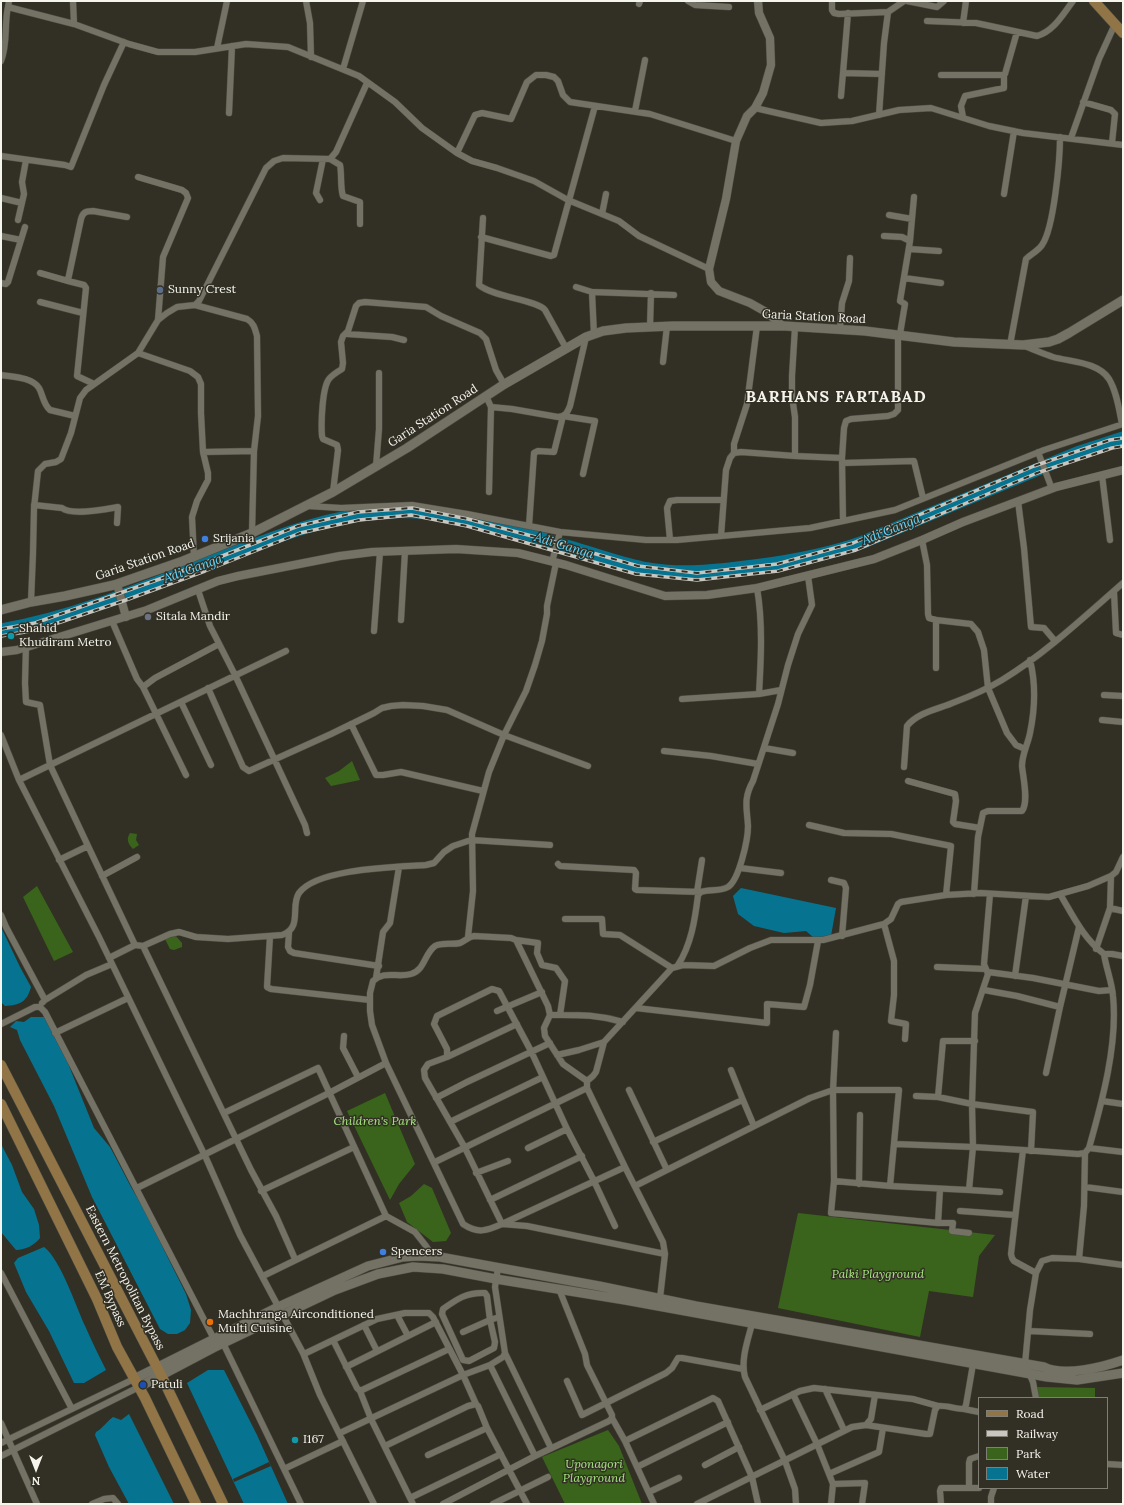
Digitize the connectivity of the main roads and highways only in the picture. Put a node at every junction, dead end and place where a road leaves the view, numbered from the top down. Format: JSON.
{"nodes":[{"id":1,"x":1094,"y":1,"type":"edge"},
{"id":2,"x":1123,"y":33,"type":"edge"},
{"id":3,"x":1123,"y":300,"type":"edge"},
{"id":4,"x":1,"y":610,"type":"edge"},
{"id":5,"x":1,"y":1065,"type":"edge"},
{"id":6,"x":1,"y":1104,"type":"edge"},
{"id":7,"x":598,"y":1291,"type":"junction"},
{"id":8,"x":280,"y":1311,"type":"junction"},
{"id":9,"x":753,"y":1320,"type":"junction"},
{"id":10,"x":934,"y":1352,"type":"junction"},
{"id":11,"x":1123,"y":1360,"type":"edge"},
{"id":12,"x":159,"y":1371,"type":"junction"},
{"id":13,"x":1123,"y":1373,"type":"edge"},
{"id":14,"x":136,"y":1383,"type":"junction"},
{"id":15,"x":196,"y":1504,"type":"edge"},
{"id":16,"x":223,"y":1504,"type":"edge"}],
"edges":[{"from":1,"to":2,"type":"main road"},
{"from":3,"to":4,"type":"main road","name":"Garia Station Road"},
{"from":5,"to":12,"type":"main road","name":"Eastern Metropolitan Bypass"},
{"from":6,"to":14,"type":"main road","name":"EM Bypass"},
{"from":7,"to":8,"type":"main road"},
{"from":7,"to":8,"type":"main road"},
{"from":7,"to":9,"type":"main road"},
{"from":7,"to":9,"type":"main road"},
{"from":8,"to":12,"type":"main road"},
{"from":8,"to":12,"type":"main road"},
{"from":9,"to":10,"type":"main road"},
{"from":10,"to":11,"type":"main road"},
{"from":10,"to":13,"type":"main road"},
{"from":12,"to":14,"type":"main road"},
{"from":12,"to":16,"type":"main road","name":"Eastern Metropolitan Bypass"},
{"from":14,"to":15,"type":"main road","name":"EM Bypass"}]}
